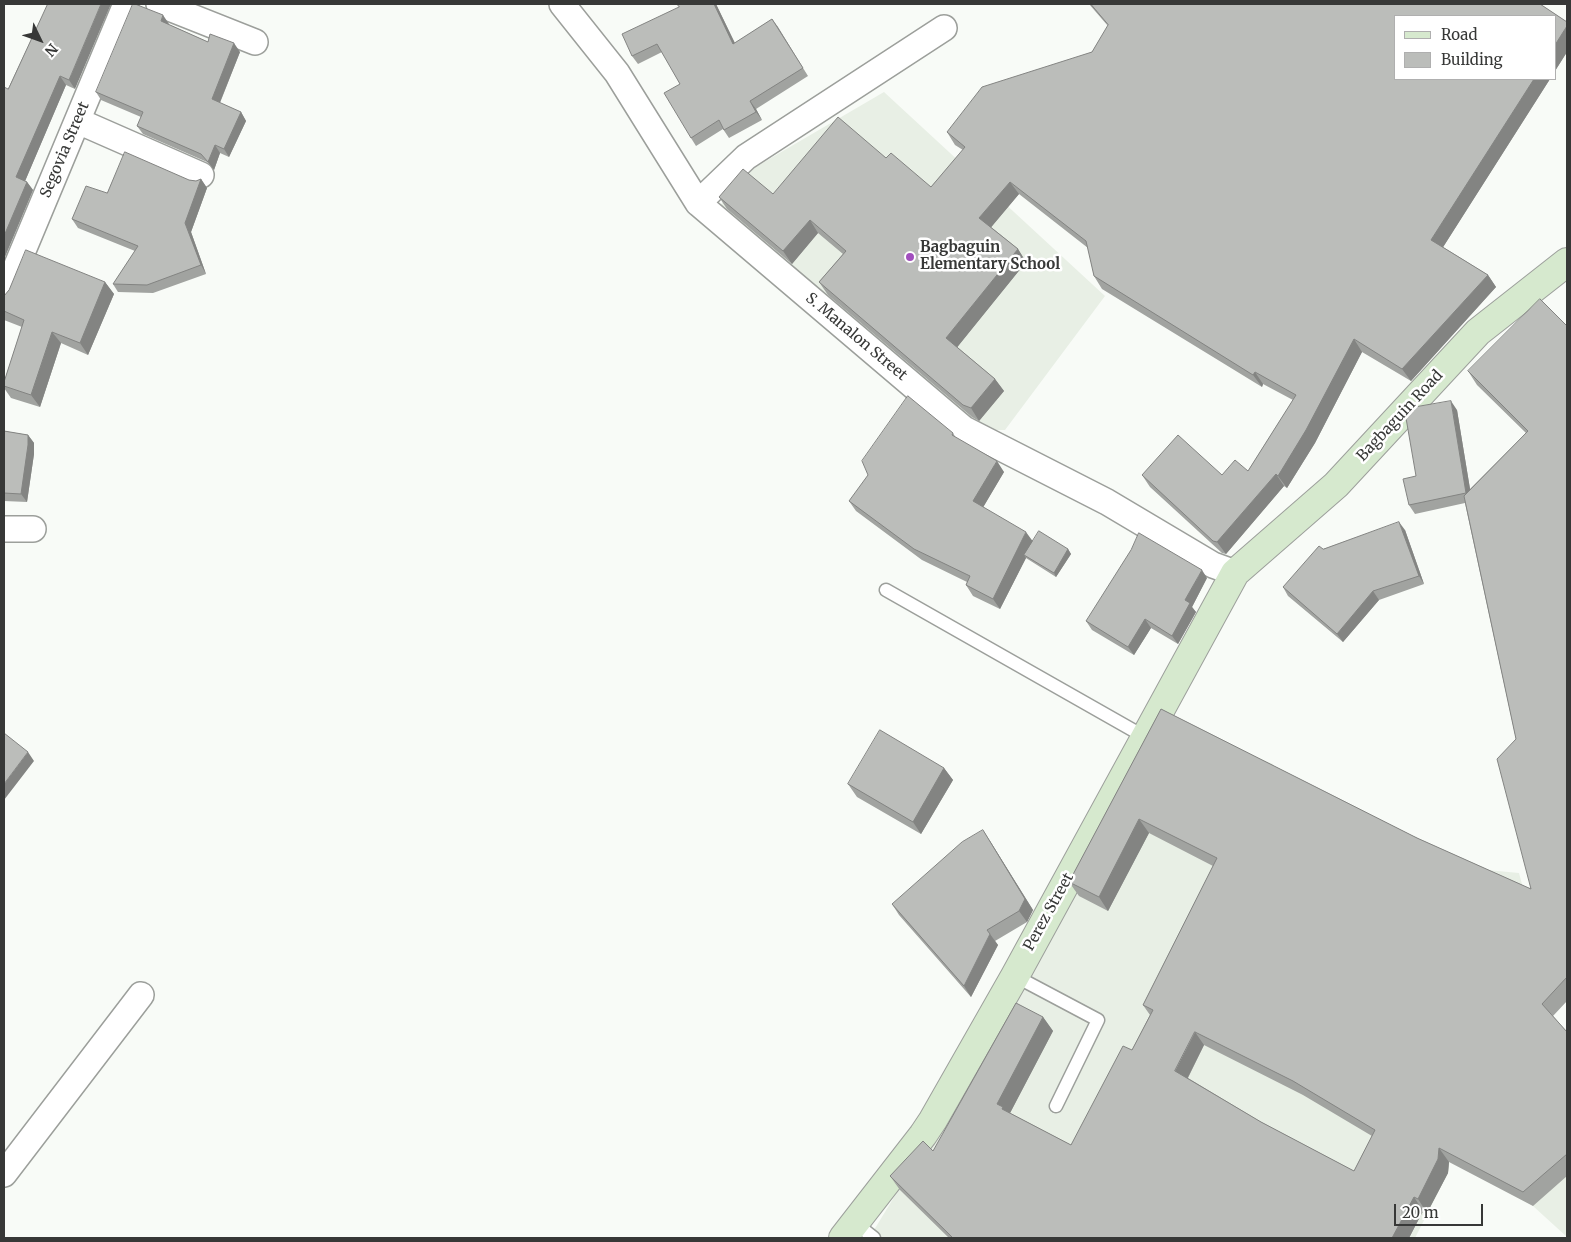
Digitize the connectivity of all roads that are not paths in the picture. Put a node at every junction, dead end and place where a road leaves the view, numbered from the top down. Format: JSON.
{"nodes":[{"id":1,"x":126,"y":4,"type":"edge"},
{"id":2,"x":159,"y":4,"type":"edge"},
{"id":3,"x":562,"y":4,"type":"edge"},
{"id":4,"x":944,"y":28,"type":"dead end"},
{"id":5,"x":255,"y":42,"type":"dead end"},
{"id":6,"x":78,"y":121,"type":"junction"},
{"id":7,"x":201,"y":175,"type":"dead end"},
{"id":8,"x":698,"y":203,"type":"junction"},
{"id":9,"x":1567,"y":262,"type":"edge"},
{"id":10,"x":4,"y":296,"type":"edge"},
{"id":11,"x":4,"y":529,"type":"edge"},
{"id":12,"x":33,"y":529,"type":"dead end"},
{"id":13,"x":1235,"y":573,"type":"junction"},
{"id":14,"x":886,"y":590,"type":"dead end"},
{"id":15,"x":1145,"y":737,"type":"junction"},
{"id":16,"x":1015,"y":976,"type":"junction"},
{"id":17,"x":142,"y":995,"type":"dead end"},
{"id":18,"x":1056,"y":1106,"type":"dead end"},
{"id":19,"x":4,"y":1174,"type":"edge"},
{"id":20,"x":858,"y":1233,"type":"edge"}],
"edges":[{"from":1,"to":6,"type":"street","name":"Segovia Street"},
{"from":2,"to":5,"type":"street"},
{"from":3,"to":8,"type":"street","name":"S. Manalon Street"},
{"from":4,"to":8,"type":"street"},
{"from":6,"to":7,"type":"street"},
{"from":6,"to":10,"type":"street","name":"Segovia Street"},
{"from":8,"to":13,"type":"street","name":"S. Manalon Street"},
{"from":9,"to":13,"type":"street","name":"Bagbaguin Road"},
{"from":11,"to":12,"type":"street"},
{"from":13,"to":15,"type":"street","name":"Perez Street"},
{"from":14,"to":15,"type":"lane"},
{"from":15,"to":16,"type":"street","name":"Perez Street"},
{"from":16,"to":18,"type":"lane"},
{"from":16,"to":20,"type":"street","name":"Perez Street"},
{"from":17,"to":19,"type":"street"}]}
